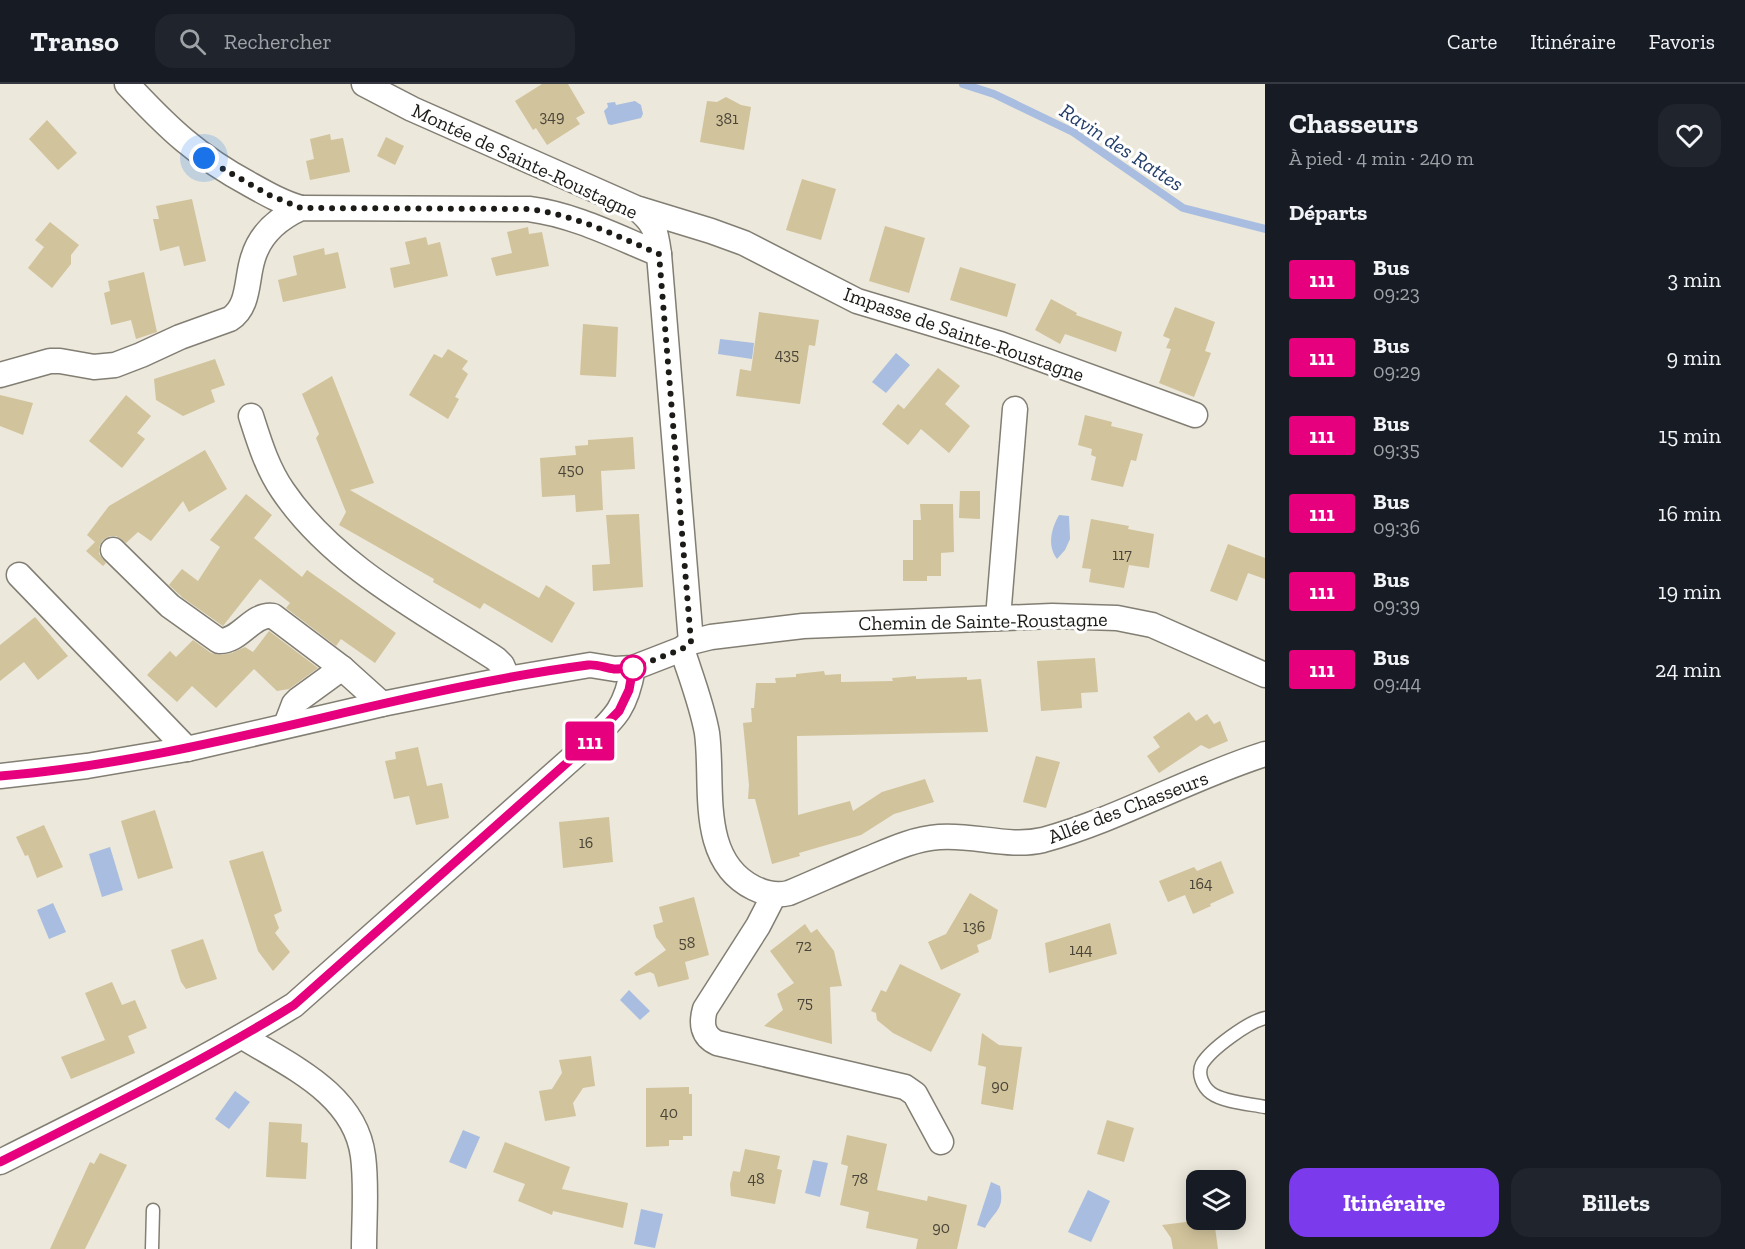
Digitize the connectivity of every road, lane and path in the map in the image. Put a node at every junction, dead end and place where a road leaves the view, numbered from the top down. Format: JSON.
{"nodes":[{"id":1,"x":127,"y":84,"type":"edge"},
{"id":2,"x":364,"y":84,"type":"edge"},
{"id":3,"x":301,"y":208,"type":"junction"},
{"id":4,"x":636,"y":208,"type":"junction"},
{"id":5,"x":659,"y":254,"type":"junction"},
{"id":6,"x":0,"y":375,"type":"edge"},
{"id":7,"x":1015,"y":409,"type":"dead end"},
{"id":8,"x":1195,"y":415,"type":"dead end"},
{"id":9,"x":251,"y":416,"type":"dead end"},
{"id":10,"x":113,"y":550,"type":"dead end"},
{"id":11,"x":19,"y":575,"type":"dead end"},
{"id":12,"x":998,"y":618,"type":"junction"},
{"id":13,"x":687,"y":646,"type":"junction"},
{"id":14,"x":342,"y":668,"type":"junction"},
{"id":15,"x":633,"y":668,"type":"junction"},
{"id":16,"x":1265,"y":675,"type":"edge"},
{"id":17,"x":508,"y":679,"type":"junction"},
{"id":18,"x":382,"y":704,"type":"junction"},
{"id":19,"x":286,"y":725,"type":"junction"},
{"id":20,"x":187,"y":749,"type":"junction"},
{"id":21,"x":1265,"y":754,"type":"edge"},
{"id":22,"x":0,"y":776,"type":"edge"},
{"id":23,"x":774,"y":895,"type":"junction"},
{"id":24,"x":1265,"y":1018,"type":"edge"},
{"id":25,"x":243,"y":1037,"type":"junction"},
{"id":26,"x":1265,"y":1107,"type":"edge"},
{"id":27,"x":941,"y":1142,"type":"dead end"},
{"id":28,"x":0,"y":1162,"type":"edge"},
{"id":29,"x":153,"y":1210,"type":"dead end"},
{"id":30,"x":152,"y":1249,"type":"edge"},
{"id":31,"x":364,"y":1249,"type":"edge"}],
"edges":[{"from":1,"to":3,"type":"street"},
{"from":2,"to":4,"type":"street","name":"Montée de Sainte-Roustagne"},
{"from":3,"to":5,"type":"street"},
{"from":3,"to":6,"type":"street"},
{"from":4,"to":5,"type":"street","name":"Montée de Sainte-Roustagne"},
{"from":4,"to":8,"type":"street","name":"Impasse de Sainte-Roustagne"},
{"from":5,"to":13,"type":"street","name":"Montée de Sainte-Roustagne"},
{"from":7,"to":12,"type":"street"},
{"from":9,"to":17,"type":"street"},
{"from":10,"to":14,"type":"street"},
{"from":11,"to":20,"type":"street"},
{"from":12,"to":13,"type":"street","name":"Chemin de Sainte-Roustagne"},
{"from":12,"to":16,"type":"street","name":"Chemin de Sainte-Roustagne"},
{"from":13,"to":15,"type":"street","name":"Chemin de Sainte-Roustagne"},
{"from":13,"to":23,"type":"street"},
{"from":14,"to":18,"type":"street"},
{"from":14,"to":19,"type":"street"},
{"from":15,"to":17,"type":"street"},
{"from":15,"to":25,"type":"street"},
{"from":17,"to":18,"type":"street"},
{"from":18,"to":19,"type":"street"},
{"from":19,"to":20,"type":"street"},
{"from":20,"to":22,"type":"street"},
{"from":21,"to":23,"type":"street","name":"Allée des Chasseurs"},
{"from":23,"to":27,"type":"street"},
{"from":24,"to":26,"type":"lane"},
{"from":25,"to":28,"type":"street"},
{"from":25,"to":31,"type":"street"},
{"from":29,"to":30,"type":"lane"}]}
